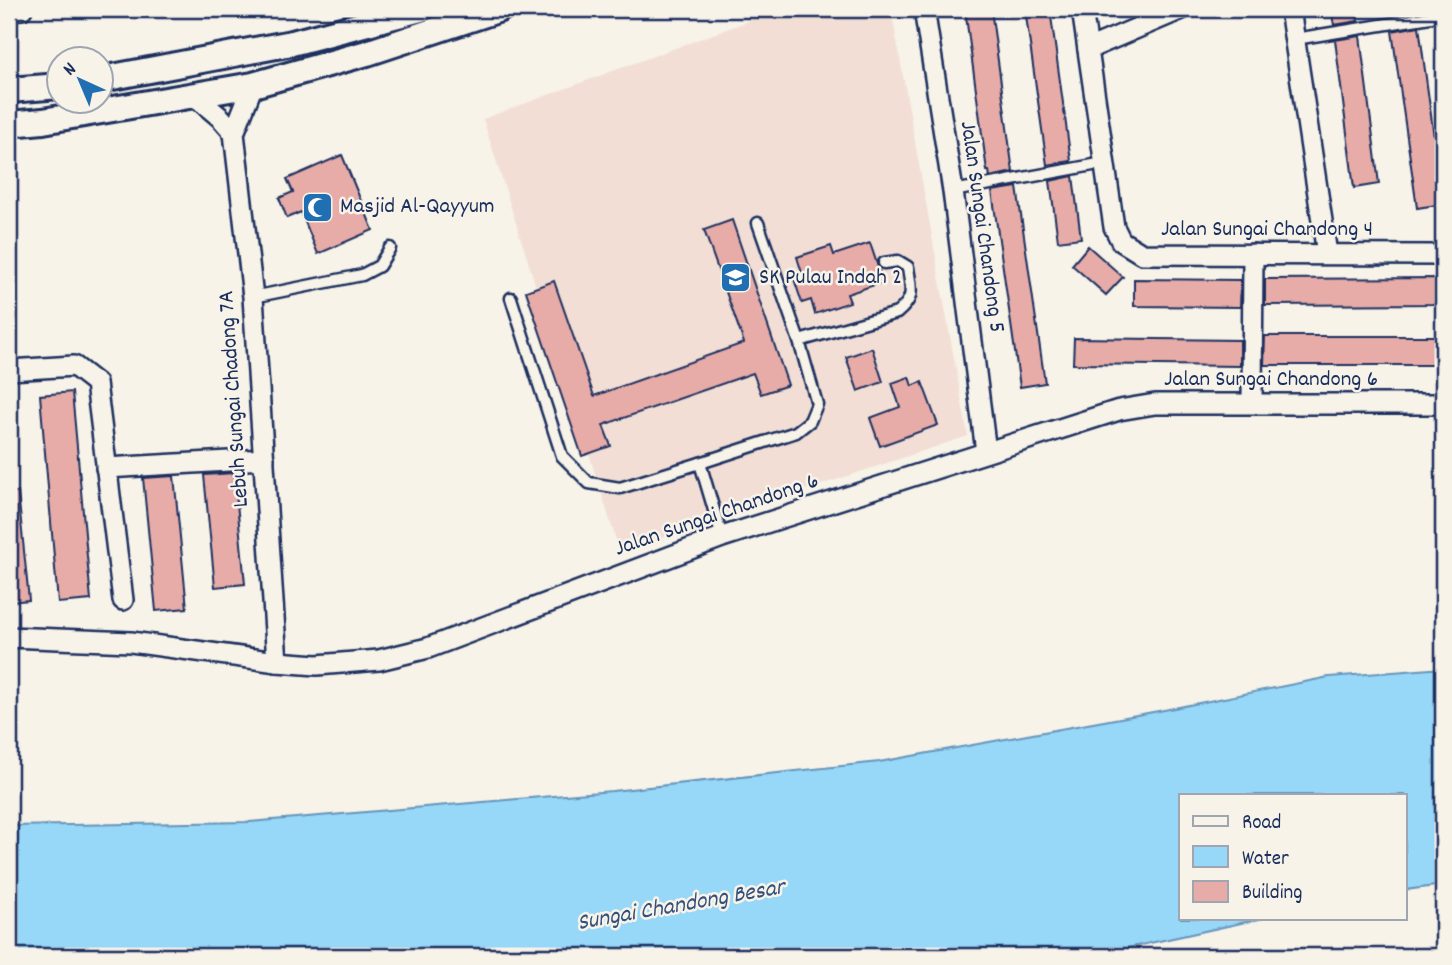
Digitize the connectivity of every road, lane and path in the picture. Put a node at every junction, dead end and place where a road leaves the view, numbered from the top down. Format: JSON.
{"nodes":[{"id":1,"x":22,"y":9,"type":"edge"},
{"id":2,"x":421,"y":9,"type":"edge"},
{"id":3,"x":500,"y":9,"type":"edge"},
{"id":4,"x":924,"y":9,"type":"edge"},
{"id":5,"x":1082,"y":9,"type":"edge"},
{"id":6,"x":1182,"y":9,"type":"edge"},
{"id":7,"x":1290,"y":9,"type":"edge"},
{"id":8,"x":9,"y":10,"type":"edge"},
{"id":9,"x":473,"y":13,"type":"edge"},
{"id":10,"x":1443,"y":15,"type":"edge"},
{"id":11,"x":1294,"y":39,"type":"junction"},
{"id":12,"x":1088,"y":49,"type":"junction"},
{"id":13,"x":116,"y":76,"type":"edge"},
{"id":14,"x":253,"y":85,"type":"junction"},
{"id":15,"x":46,"y":87,"type":"edge"},
{"id":16,"x":9,"y":90,"type":"edge"},
{"id":17,"x":195,"y":96,"type":"junction"},
{"id":18,"x":9,"y":124,"type":"edge"},
{"id":19,"x":234,"y":133,"type":"junction"},
{"id":20,"x":1104,"y":163,"type":"junction"},
{"id":21,"x":953,"y":191,"type":"junction"},
{"id":22,"x":758,"y":223,"type":"dead end"},
{"id":23,"x":390,"y":248,"type":"dead end"},
{"id":24,"x":1253,"y":254,"type":"junction"},
{"id":25,"x":1327,"y":254,"type":"junction"},
{"id":26,"x":1443,"y":255,"type":"edge"},
{"id":27,"x":884,"y":263,"type":"dead end"},
{"id":28,"x":253,"y":297,"type":"junction"},
{"id":29,"x":511,"y":298,"type":"dead end"},
{"id":30,"x":799,"y":341,"type":"junction"},
{"id":31,"x":9,"y":370,"type":"edge"},
{"id":32,"x":1251,"y":403,"type":"junction"},
{"id":33,"x":1443,"y":404,"type":"edge"},
{"id":34,"x":986,"y":452,"type":"junction"},
{"id":35,"x":264,"y":459,"type":"junction"},
{"id":36,"x":700,"y":463,"type":"junction"},
{"id":37,"x":106,"y":468,"type":"junction"},
{"id":38,"x":722,"y":537,"type":"junction"},
{"id":39,"x":123,"y":600,"type":"dead end"},
{"id":40,"x":9,"y":637,"type":"edge"},
{"id":41,"x":276,"y":662,"type":"junction"}],
"edges":[{"from":1,"to":8,"type":"street"},
{"from":2,"to":13,"type":"street"},
{"from":3,"to":9,"type":"street"},
{"from":4,"to":21,"type":"street","name":"Jalan Sungai Chandong 5"},
{"from":5,"to":12,"type":"street","name":"Jalan Sungai Chandong 4"},
{"from":6,"to":12,"type":"street"},
{"from":7,"to":11,"type":"street"},
{"from":9,"to":14,"type":"street"},
{"from":10,"to":11,"type":"lane"},
{"from":11,"to":25,"type":"street"},
{"from":12,"to":20,"type":"street","name":"Jalan Sungai Chandong 4"},
{"from":14,"to":17,"type":"street"},
{"from":14,"to":19,"type":"street"},
{"from":15,"to":16,"type":"street"},
{"from":17,"to":18,"type":"street"},
{"from":17,"to":19,"type":"street"},
{"from":19,"to":28,"type":"street","name":"Lebuh Sungai Chadong 7A"},
{"from":20,"to":21,"type":"lane"},
{"from":20,"to":24,"type":"street","name":"Jalan Sungai Chandong 4"},
{"from":21,"to":34,"type":"street","name":"Jalan Sungai Chandong 5"},
{"from":22,"to":30,"type":"lane"},
{"from":23,"to":28,"type":"lane"},
{"from":24,"to":25,"type":"street","name":"Jalan Sungai Chandong 4"},
{"from":24,"to":32,"type":"street"},
{"from":25,"to":26,"type":"street","name":"Jalan Sungai Chandong 4"},
{"from":27,"to":30,"type":"lane"},
{"from":28,"to":35,"type":"street","name":"Lebuh Sungai Chadong 7A"},
{"from":29,"to":36,"type":"lane"},
{"from":30,"to":36,"type":"lane"},
{"from":31,"to":37,"type":"street"},
{"from":32,"to":33,"type":"street","name":"Jalan Sungai Chandong 6"},
{"from":32,"to":34,"type":"street","name":"Jalan Sungai Chandong 6"},
{"from":34,"to":38,"type":"street","name":"Jalan Sungai Chandong 6"},
{"from":35,"to":37,"type":"street"},
{"from":35,"to":41,"type":"street","name":"Lebuh Sungai Chadong 7A"},
{"from":36,"to":38,"type":"lane"},
{"from":37,"to":39,"type":"street"},
{"from":38,"to":41,"type":"street","name":"Jalan Sungai Chandong 6"},
{"from":40,"to":41,"type":"street","name":"Jalan Sungai Chandong 6"}]}
